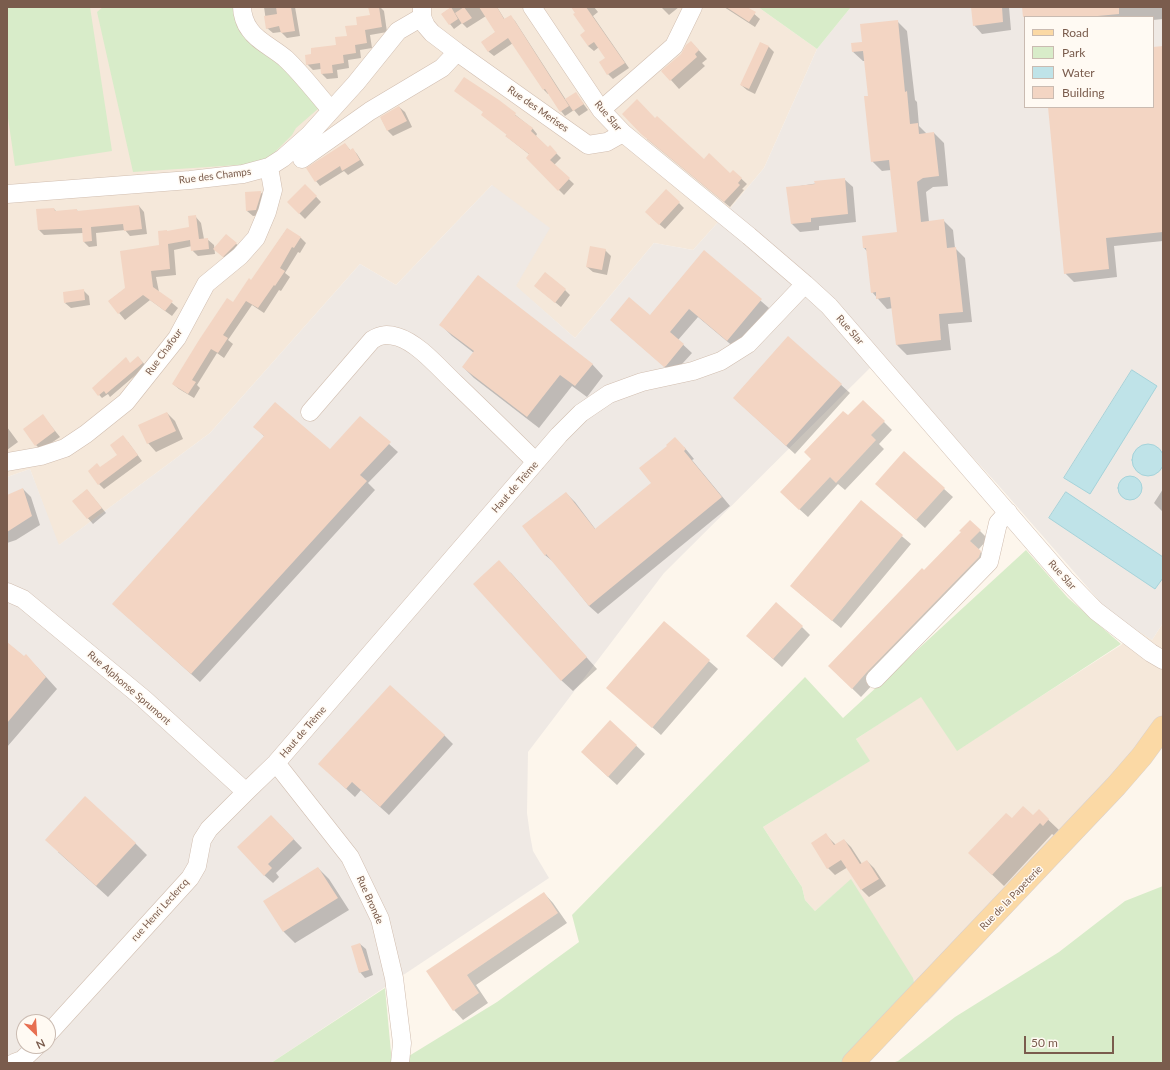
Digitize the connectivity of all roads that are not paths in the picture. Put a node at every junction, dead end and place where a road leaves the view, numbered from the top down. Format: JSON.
{"nodes":[{"id":1,"x":242,"y":7,"type":"edge"},
{"id":2,"x":532,"y":7,"type":"edge"},
{"id":3,"x":693,"y":7,"type":"edge"},
{"id":4,"x":422,"y":12,"type":"edge"},
{"id":5,"x":457,"y":52,"type":"junction"},
{"id":6,"x":331,"y":110,"type":"junction"},
{"id":7,"x":601,"y":110,"type":"junction"},
{"id":8,"x":623,"y":133,"type":"junction"},
{"id":9,"x":302,"y":159,"type":"dead end"},
{"id":10,"x":269,"y":166,"type":"junction"},
{"id":11,"x":7,"y":194,"type":"edge"},
{"id":12,"x":805,"y":284,"type":"junction"},
{"id":13,"x":310,"y":412,"type":"dead end"},
{"id":14,"x":7,"y":462,"type":"edge"},
{"id":15,"x":536,"y":462,"type":"junction"},
{"id":16,"x":1008,"y":512,"type":"junction"},
{"id":17,"x":7,"y":592,"type":"edge"},
{"id":18,"x":1163,"y":660,"type":"edge"},
{"id":19,"x":875,"y":679,"type":"dead end"},
{"id":20,"x":1163,"y":727,"type":"edge"},
{"id":21,"x":276,"y":763,"type":"junction"},
{"id":22,"x":246,"y":792,"type":"junction"},
{"id":23,"x":56,"y":1025,"type":"edge"},
{"id":24,"x":28,"y":1054,"type":"edge"},
{"id":25,"x":14,"y":1063,"type":"edge"},
{"id":26,"x":400,"y":1063,"type":"edge"},
{"id":27,"x":853,"y":1063,"type":"edge"}],
"edges":[{"from":1,"to":6,"type":"street"},
{"from":2,"to":7,"type":"street","name":"Rue Slar"},
{"from":3,"to":7,"type":"street"},
{"from":4,"to":5,"type":"street","name":"Rue des Merises"},
{"from":4,"to":6,"type":"street","name":"Rue des Champs"},
{"from":5,"to":8,"type":"street","name":"Rue des Merises"},
{"from":5,"to":9,"type":"street"},
{"from":6,"to":10,"type":"street","name":"Rue des Champs"},
{"from":7,"to":8,"type":"street","name":"Rue Slar"},
{"from":8,"to":12,"type":"street","name":"Rue Slar"},
{"from":10,"to":11,"type":"street","name":"Rue des Champs"},
{"from":10,"to":14,"type":"street","name":"Rue Chafour"},
{"from":12,"to":15,"type":"street","name":"Haut de Trème"},
{"from":12,"to":16,"type":"street","name":"Rue Slar"},
{"from":13,"to":15,"type":"street"},
{"from":15,"to":21,"type":"street","name":"Haut de Trème"},
{"from":16,"to":18,"type":"street","name":"Rue Slar"},
{"from":16,"to":19,"type":"street"},
{"from":17,"to":22,"type":"street","name":"Rue Alphonse Sprumont"},
{"from":20,"to":27,"type":"main road","name":"Rue de la Papeterie"},
{"from":21,"to":22,"type":"street","name":"rue Henri Leclercq"},
{"from":21,"to":26,"type":"street","name":"Rue Bronde"},
{"from":22,"to":23,"type":"street","name":"rue Henri Leclercq"},
{"from":24,"to":25,"type":"street"}]}
